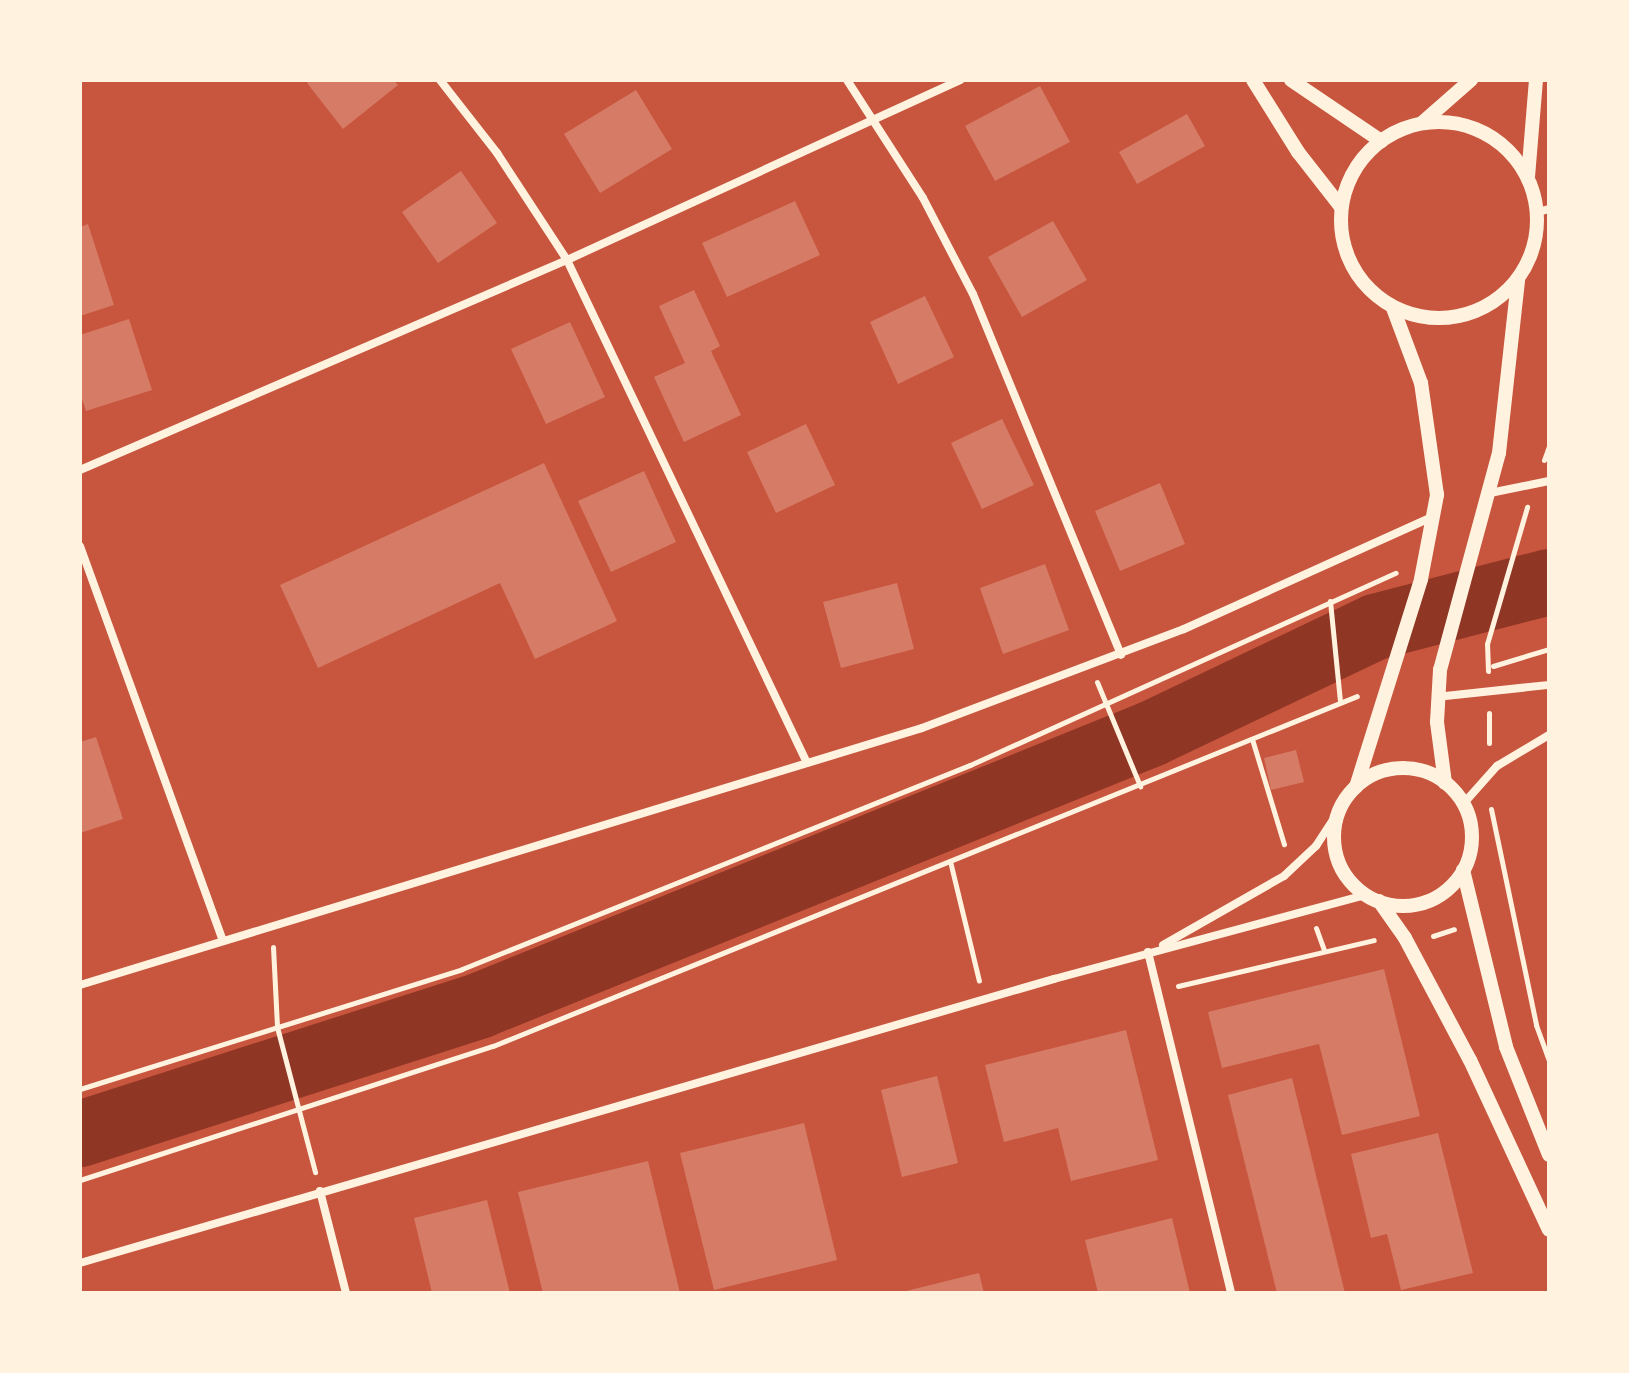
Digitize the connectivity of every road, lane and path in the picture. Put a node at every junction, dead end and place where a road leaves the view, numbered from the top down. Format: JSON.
{"nodes":[{"id":1,"x":440,"y":80,"type":"edge"},
{"id":2,"x":847,"y":80,"type":"edge"},
{"id":3,"x":961,"y":80,"type":"edge"},
{"id":4,"x":1253,"y":80,"type":"edge"},
{"id":5,"x":1291,"y":80,"type":"edge"},
{"id":6,"x":1471,"y":80,"type":"edge"},
{"id":7,"x":1536,"y":80,"type":"edge"},
{"id":8,"x":875,"y":122,"type":"junction"},
{"id":9,"x":1420,"y":124,"type":"junction"},
{"id":10,"x":1381,"y":141,"type":"junction"},
{"id":11,"x":1528,"y":177,"type":"junction"},
{"id":12,"x":1341,"y":207,"type":"junction"},
{"id":13,"x":1544,"y":210,"type":"edge"},
{"id":14,"x":567,"y":260,"type":"junction"},
{"id":15,"x":1518,"y":280,"type":"junction"},
{"id":16,"x":1393,"y":308,"type":"junction"},
{"id":17,"x":80,"y":470,"type":"edge"},
{"id":18,"x":1549,"y":481,"type":"edge"},
{"id":19,"x":1490,"y":493,"type":"junction"},
{"id":20,"x":1434,"y":516,"type":"junction"},
{"id":21,"x":1523,"y":517,"type":"dead end"},
{"id":22,"x":80,"y":546,"type":"edge"},
{"id":23,"x":1425,"y":563,"type":"junction"},
{"id":24,"x":1330,"y":601,"type":"junction"},
{"id":25,"x":1549,"y":649,"type":"edge"},
{"id":26,"x":1121,"y":655,"type":"junction"},
{"id":27,"x":1488,"y":667,"type":"junction"},
{"id":28,"x":1549,"y":685,"type":"edge"},
{"id":29,"x":1387,"y":693,"type":"junction"},
{"id":30,"x":1489,"y":693,"type":"junction"},
{"id":31,"x":1436,"y":697,"type":"junction"},
{"id":32,"x":1340,"y":701,"type":"junction"},
{"id":33,"x":1107,"y":706,"type":"junction"},
{"id":34,"x":1549,"y":735,"type":"edge"},
{"id":35,"x":1252,"y":739,"type":"junction"},
{"id":36,"x":807,"y":763,"type":"junction"},
{"id":37,"x":1490,"y":772,"type":"junction"},
{"id":38,"x":1445,"y":783,"type":"junction"},
{"id":39,"x":1140,"y":786,"type":"junction"},
{"id":40,"x":1356,"y":787,"type":"junction"},
{"id":41,"x":1464,"y":803,"type":"junction"},
{"id":42,"x":1340,"y":809,"type":"junction"},
{"id":43,"x":1286,"y":848,"type":"dead end"},
{"id":44,"x":950,"y":861,"type":"junction"},
{"id":45,"x":1463,"y":870,"type":"junction"},
{"id":46,"x":1372,"y":898,"type":"junction"},
{"id":47,"x":1510,"y":912,"type":"junction"},
{"id":48,"x":1473,"y":924,"type":"junction"},
{"id":49,"x":272,"y":926,"type":"junction"},
{"id":50,"x":223,"y":941,"type":"junction"},
{"id":51,"x":1408,"y":943,"type":"junction"},
{"id":52,"x":1148,"y":952,"type":"junction"},
{"id":53,"x":80,"y":985,"type":"edge"},
{"id":54,"x":1157,"y":991,"type":"junction"},
{"id":55,"x":983,"y":1000,"type":"junction"},
{"id":56,"x":277,"y":1027,"type":"junction"},
{"id":57,"x":1549,"y":1061,"type":"edge"},
{"id":58,"x":80,"y":1089,"type":"edge"},
{"id":59,"x":298,"y":1109,"type":"junction"},
{"id":60,"x":1549,"y":1155,"type":"edge"},
{"id":61,"x":80,"y":1180,"type":"edge"},
{"id":62,"x":320,"y":1191,"type":"junction"},
{"id":63,"x":1549,"y":1230,"type":"edge"},
{"id":64,"x":80,"y":1263,"type":"edge"},
{"id":65,"x":346,"y":1293,"type":"edge"},
{"id":66,"x":1231,"y":1293,"type":"edge"}],
"edges":[{"from":1,"to":14,"type":"street"},
{"from":2,"to":8,"type":"street"},
{"from":3,"to":8,"type":"street"},
{"from":4,"to":12,"type":"street"},
{"from":5,"to":10,"type":"street"},
{"from":6,"to":9,"type":"street"},
{"from":7,"to":11,"type":"street"},
{"from":8,"to":14,"type":"street"},
{"from":8,"to":26,"type":"street"},
{"from":9,"to":10,"type":"street"},
{"from":9,"to":11,"type":"street"},
{"from":10,"to":12,"type":"street"},
{"from":11,"to":13,"type":"street"},
{"from":12,"to":16,"type":"street"},
{"from":13,"to":15,"type":"street"},
{"from":14,"to":17,"type":"street"},
{"from":14,"to":36,"type":"street"},
{"from":15,"to":16,"type":"street"},
{"from":15,"to":19,"type":"street"},
{"from":16,"to":20,"type":"street"},
{"from":18,"to":19,"type":"street"},
{"from":19,"to":31,"type":"street"},
{"from":20,"to":23,"type":"street"},
{"from":20,"to":26,"type":"street"},
{"from":21,"to":27,"type":"path"},
{"from":22,"to":50,"type":"street"},
{"from":23,"to":24,"type":"path"},
{"from":23,"to":29,"type":"street"},
{"from":24,"to":32,"type":"path"},
{"from":24,"to":33,"type":"path"},
{"from":25,"to":27,"type":"path"},
{"from":26,"to":36,"type":"street"},
{"from":27,"to":30,"type":"path"},
{"from":28,"to":30,"type":"street"},
{"from":29,"to":32,"type":"path"},
{"from":29,"to":40,"type":"street"},
{"from":30,"to":31,"type":"street"},
{"from":30,"to":37,"type":"path"},
{"from":31,"to":38,"type":"street"},
{"from":32,"to":35,"type":"path"},
{"from":33,"to":39,"type":"path"},
{"from":33,"to":56,"type":"path"},
{"from":34,"to":37,"type":"street"},
{"from":35,"to":39,"type":"path"},
{"from":35,"to":43,"type":"path"},
{"from":36,"to":49,"type":"street"},
{"from":37,"to":41,"type":"street"},
{"from":37,"to":47,"type":"path"},
{"from":38,"to":40,"type":"street"},
{"from":38,"to":41,"type":"street"},
{"from":39,"to":44,"type":"path"},
{"from":40,"to":42,"type":"street"},
{"from":41,"to":45,"type":"street"},
{"from":42,"to":46,"type":"street"},
{"from":42,"to":52,"type":"street"},
{"from":44,"to":55,"type":"path"},
{"from":44,"to":59,"type":"path"},
{"from":45,"to":46,"type":"street"},
{"from":45,"to":48,"type":"street"},
{"from":46,"to":51,"type":"street"},
{"from":46,"to":52,"type":"street"},
{"from":47,"to":48,"type":"path"},
{"from":47,"to":57,"type":"path"},
{"from":48,"to":51,"type":"path"},
{"from":48,"to":60,"type":"street"},
{"from":49,"to":50,"type":"street"},
{"from":49,"to":56,"type":"path"},
{"from":50,"to":53,"type":"street"},
{"from":51,"to":54,"type":"path"},
{"from":51,"to":63,"type":"street"},
{"from":52,"to":54,"type":"street"},
{"from":52,"to":55,"type":"street"},
{"from":54,"to":66,"type":"street"},
{"from":55,"to":62,"type":"street"},
{"from":56,"to":58,"type":"path"},
{"from":56,"to":59,"type":"path"},
{"from":59,"to":61,"type":"path"},
{"from":59,"to":62,"type":"path"},
{"from":62,"to":64,"type":"street"},
{"from":62,"to":65,"type":"street"}]}
